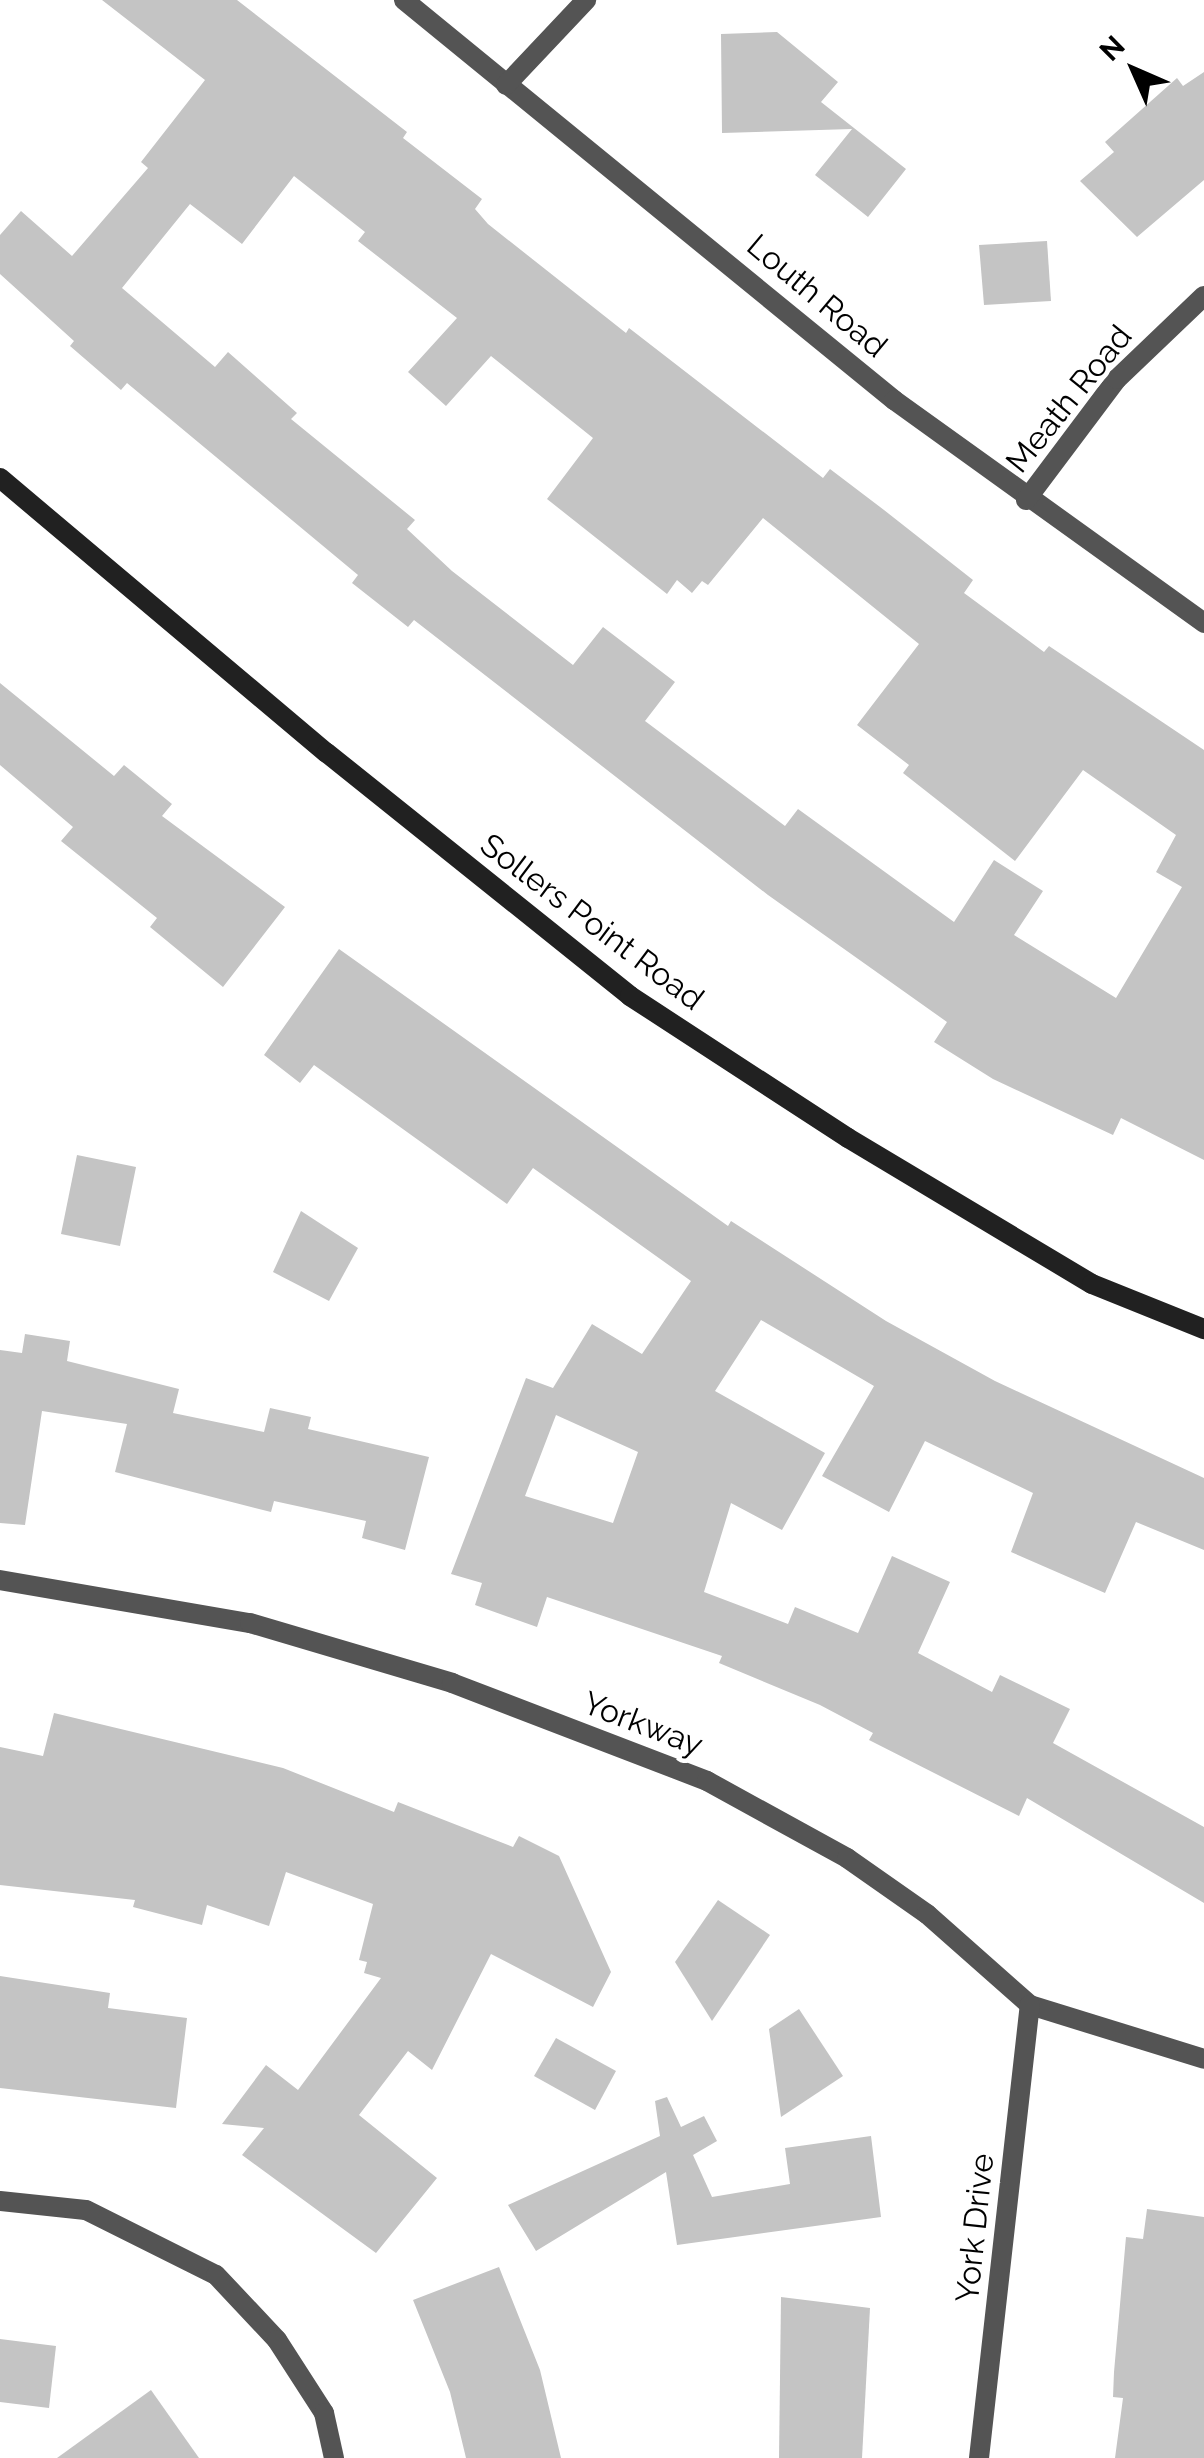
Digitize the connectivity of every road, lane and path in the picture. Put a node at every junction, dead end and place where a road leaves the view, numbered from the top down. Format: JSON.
{"nodes":[{"id":1,"x":404,"y":0,"type":"edge"},
{"id":2,"x":586,"y":0,"type":"edge"},
{"id":3,"x":506,"y":85,"type":"junction"},
{"id":4,"x":1204,"y":296,"type":"edge"},
{"id":5,"x":0,"y":478,"type":"edge"},
{"id":6,"x":1026,"y":500,"type":"junction"},
{"id":7,"x":1204,"y":622,"type":"edge"},
{"id":8,"x":1204,"y":1328,"type":"edge"},
{"id":9,"x":0,"y":1580,"type":"edge"},
{"id":10,"x":1030,"y":2005,"type":"junction"},
{"id":11,"x":1204,"y":2059,"type":"edge"},
{"id":12,"x":0,"y":2201,"type":"edge"},
{"id":13,"x":334,"y":2458,"type":"edge"},
{"id":14,"x":979,"y":2458,"type":"edge"}],
"edges":[{"from":1,"to":3,"type":"street","name":"Louth Road"},
{"from":2,"to":3,"type":"street"},
{"from":3,"to":6,"type":"street","name":"Louth Road"},
{"from":4,"to":6,"type":"street","name":"Meath Road"},
{"from":5,"to":8,"type":"main road","name":"Sollers Point Road"},
{"from":6,"to":7,"type":"street","name":"Louth Road"},
{"from":9,"to":10,"type":"street","name":"Yorkway"},
{"from":10,"to":11,"type":"street","name":"Yorkway"},
{"from":10,"to":14,"type":"street","name":"York Drive"},
{"from":12,"to":13,"type":"street"}]}
